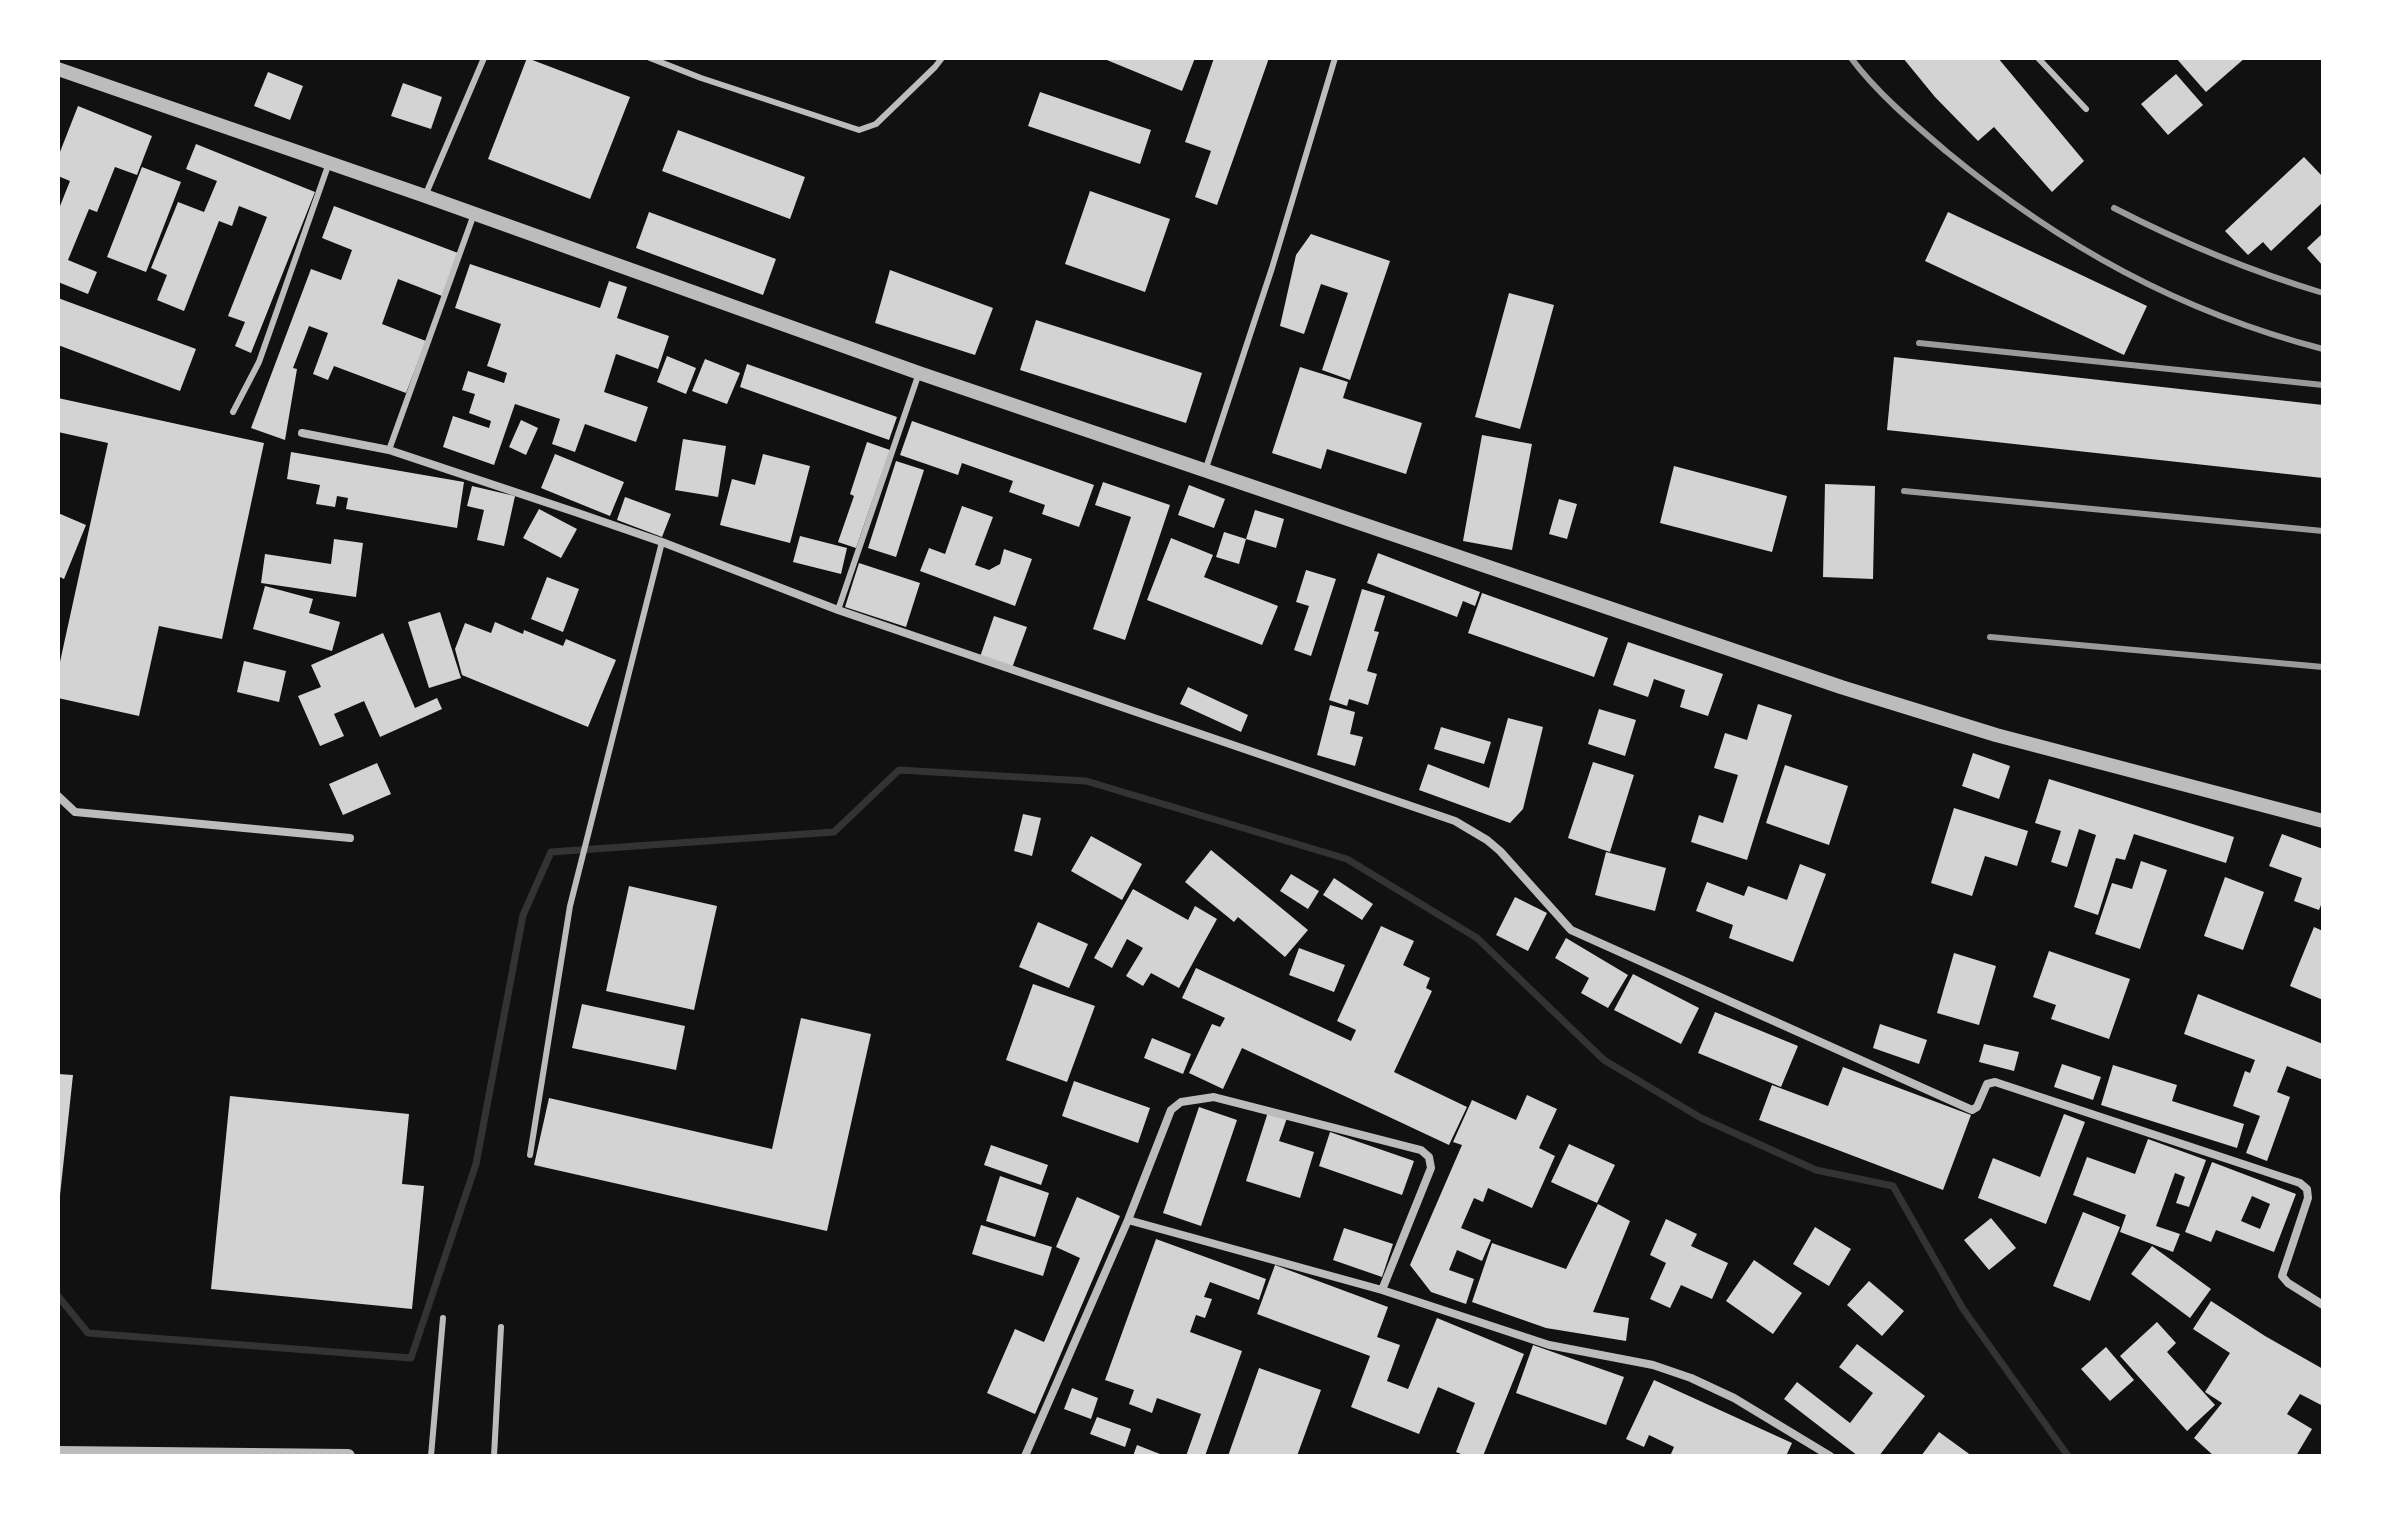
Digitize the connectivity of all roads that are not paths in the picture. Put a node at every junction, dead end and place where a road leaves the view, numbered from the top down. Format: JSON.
{"nodes":[{"id":1,"x":484,"y":58,"type":"edge"},
{"id":2,"x":650,"y":58,"type":"edge"},
{"id":3,"x":942,"y":58,"type":"edge"},
{"id":4,"x":1335,"y":58,"type":"edge"},
{"id":5,"x":2038,"y":58,"type":"edge"},
{"id":6,"x":58,"y":69,"type":"edge"},
{"id":7,"x":2086,"y":109,"type":"dead end"},
{"id":8,"x":329,"y":163,"type":"junction"},
{"id":9,"x":425,"y":196,"type":"junction"},
{"id":10,"x":474,"y":214,"type":"junction"},
{"id":11,"x":919,"y":373,"type":"junction"},
{"id":12,"x":233,"y":412,"type":"dead end"},
{"id":13,"x":302,"y":433,"type":"dead end"},
{"id":14,"x":389,"y":450,"type":"junction"},
{"id":15,"x":1205,"y":471,"type":"junction"},
{"id":16,"x":662,"y":542,"type":"junction"},
{"id":17,"x":838,"y":610,"type":"junction"},
{"id":18,"x":58,"y":796,"type":"edge"},
{"id":19,"x":2323,"y":821,"type":"edge"},
{"id":20,"x":350,"y":838,"type":"dead end"},
{"id":21,"x":530,"y":1155,"type":"dead end"},
{"id":22,"x":1128,"y":1220,"type":"junction"},
{"id":23,"x":1382,"y":1290,"type":"junction"},
{"id":24,"x":2323,"y":1305,"type":"edge"},
{"id":25,"x":443,"y":1318,"type":"dead end"},
{"id":26,"x":501,"y":1327,"type":"dead end"},
{"id":27,"x":58,"y":1453,"type":"edge"},
{"id":28,"x":119,"y":1454,"type":"edge"},
{"id":29,"x":262,"y":1455,"type":"edge"},
{"id":30,"x":348,"y":1456,"type":"edge"},
{"id":31,"x":431,"y":1456,"type":"edge"},
{"id":32,"x":494,"y":1456,"type":"edge"},
{"id":33,"x":1025,"y":1456,"type":"edge"},
{"id":34,"x":1830,"y":1456,"type":"edge"}],
"edges":[{"from":1,"to":9,"type":"lane"},
{"from":2,"to":3,"type":"lane"},
{"from":4,"to":15,"type":"lane"},
{"from":5,"to":7,"type":"lane"},
{"from":6,"to":8,"type":"street"},
{"from":8,"to":9,"type":"street"},
{"from":8,"to":12,"type":"lane"},
{"from":9,"to":10,"type":"street"},
{"from":10,"to":11,"type":"street"},
{"from":10,"to":14,"type":"lane"},
{"from":11,"to":15,"type":"street"},
{"from":11,"to":17,"type":"lane"},
{"from":13,"to":14,"type":"street"},
{"from":14,"to":16,"type":"street"},
{"from":15,"to":19,"type":"street"},
{"from":16,"to":17,"type":"street"},
{"from":16,"to":21,"type":"lane"},
{"from":17,"to":24,"type":"street"},
{"from":18,"to":20,"type":"street"},
{"from":22,"to":23,"type":"street"},
{"from":22,"to":23,"type":"street"},
{"from":22,"to":33,"type":"street"},
{"from":23,"to":34,"type":"street"},
{"from":25,"to":31,"type":"lane"},
{"from":26,"to":32,"type":"lane"},
{"from":27,"to":28,"type":"street"},
{"from":28,"to":29,"type":"street"},
{"from":29,"to":30,"type":"street"}]}
